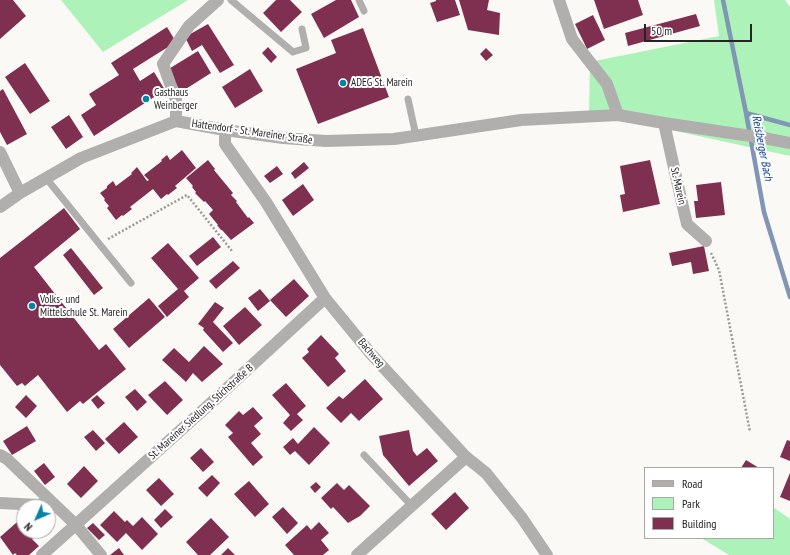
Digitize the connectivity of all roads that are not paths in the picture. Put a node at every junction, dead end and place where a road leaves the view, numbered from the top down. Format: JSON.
{"nodes":[{"id":1,"x":218,"y":0,"type":"edge"},
{"id":2,"x":231,"y":0,"type":"edge"},
{"id":3,"x":358,"y":0,"type":"edge"},
{"id":4,"x":559,"y":0,"type":"edge"},
{"id":5,"x":364,"y":10,"type":"dead end"},
{"id":6,"x":302,"y":29,"type":"dead end"},
{"id":7,"x":408,"y":98,"type":"dead end"},
{"id":8,"x":618,"y":115,"type":"junction"},
{"id":9,"x":176,"y":121,"type":"junction"},
{"id":10,"x":664,"y":123,"type":"junction"},
{"id":11,"x":225,"y":130,"type":"junction"},
{"id":12,"x":416,"y":136,"type":"junction"},
{"id":13,"x":790,"y":143,"type":"edge"},
{"id":14,"x":0,"y":152,"type":"edge"},
{"id":15,"x":46,"y":178,"type":"junction"},
{"id":16,"x":20,"y":193,"type":"junction"},
{"id":17,"x":0,"y":207,"type":"edge"},
{"id":18,"x":706,"y":241,"type":"road end"},
{"id":19,"x":131,"y":283,"type":"dead end"},
{"id":20,"x":325,"y":298,"type":"junction"},
{"id":21,"x":0,"y":455,"type":"edge"},
{"id":22,"x":364,"y":455,"type":"dead end"},
{"id":23,"x":466,"y":456,"type":"junction"},
{"id":24,"x":48,"y":499,"type":"edge"},
{"id":25,"x":0,"y":502,"type":"edge"},
{"id":26,"x":16,"y":503,"type":"edge"},
{"id":27,"x":412,"y":506,"type":"junction"},
{"id":28,"x":56,"y":507,"type":"edge"},
{"id":29,"x":76,"y":525,"type":"junction"},
{"id":30,"x":42,"y":555,"type":"edge"},
{"id":31,"x":101,"y":555,"type":"edge"},
{"id":32,"x":357,"y":555,"type":"edge"},
{"id":33,"x":547,"y":555,"type":"edge"}],
"edges":[{"from":1,"to":9,"type":"street"},
{"from":2,"to":6,"type":"lane"},
{"from":3,"to":5,"type":"lane"},
{"from":4,"to":8,"type":"street"},
{"from":7,"to":12,"type":"lane"},
{"from":8,"to":10,"type":"street","name":"Hattendorf - St. Mareiner Straße"},
{"from":8,"to":12,"type":"street","name":"Hattendorf - St. Mareiner Straße"},
{"from":9,"to":11,"type":"street","name":"Hattendorf - St. Mareiner Straße"},
{"from":9,"to":15,"type":"street","name":"Hattendorf - St. Mareiner Straße"},
{"from":10,"to":13,"type":"street","name":"Hattendorf - St. Mareiner Straße"},
{"from":10,"to":18,"type":"street","name":"St.-Marein"},
{"from":11,"to":12,"type":"street","name":"Hattendorf - St. Mareiner Straße"},
{"from":11,"to":20,"type":"street","name":"Bachweg"},
{"from":14,"to":16,"type":"street"},
{"from":15,"to":16,"type":"street","name":"Hattendorf - St. Mareiner Straße"},
{"from":15,"to":19,"type":"lane"},
{"from":16,"to":17,"type":"street","name":"Hattendorf - St. Mareiner Straße"},
{"from":20,"to":23,"type":"street","name":"Bachweg"},
{"from":20,"to":29,"type":"street","name":"St. Mareiner Siedlung, Stichstraße B"},
{"from":21,"to":24,"type":"street"},
{"from":22,"to":27,"type":"lane"},
{"from":23,"to":27,"type":"street"},
{"from":23,"to":33,"type":"street","name":"Bachweg"},
{"from":25,"to":26,"type":"street"},
{"from":27,"to":32,"type":"street"},
{"from":28,"to":29,"type":"street"},
{"from":29,"to":30,"type":"street","name":"St. Mareiner Siedlung, Stichstraße B"},
{"from":29,"to":31,"type":"street"}]}
